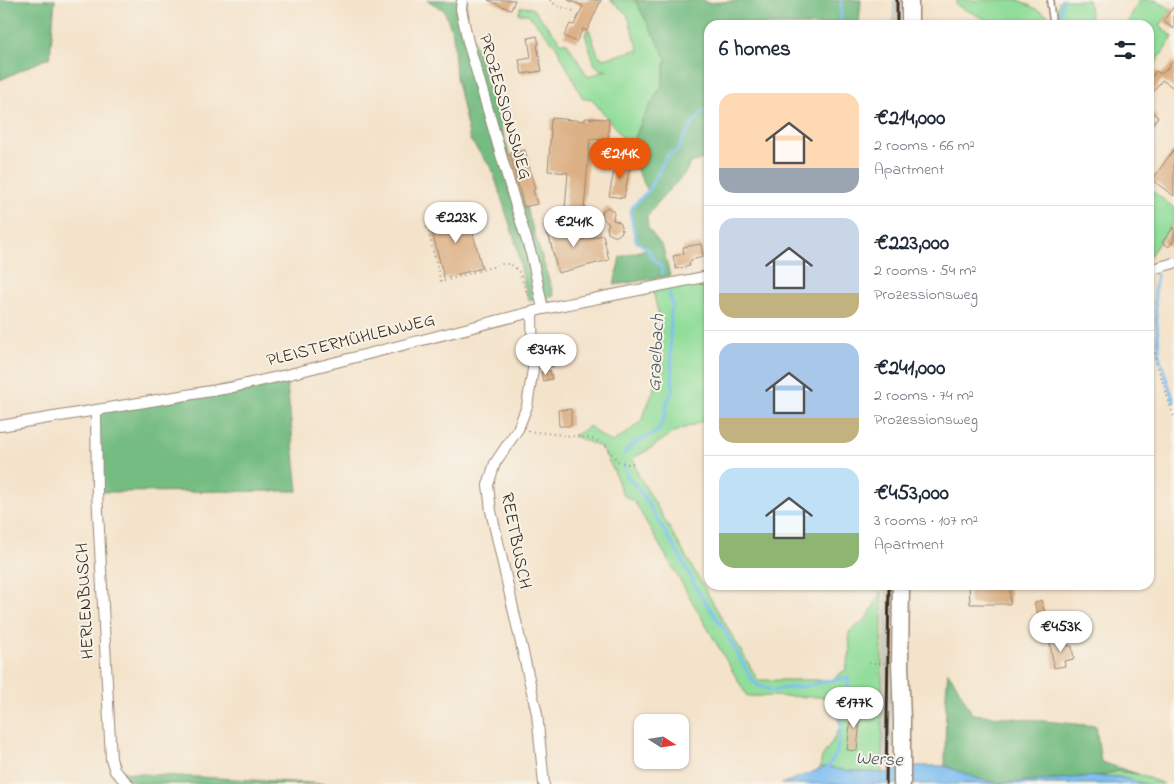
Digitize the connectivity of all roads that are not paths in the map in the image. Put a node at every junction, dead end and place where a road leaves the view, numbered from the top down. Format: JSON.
{"nodes":[{"id":1,"x":462,"y":0,"type":"edge"},
{"id":2,"x":910,"y":0,"type":"edge"},
{"id":3,"x":1051,"y":0,"type":"edge"},
{"id":4,"x":910,"y":20,"type":"edge"},
{"id":5,"x":1052,"y":20,"type":"edge"},
{"id":6,"x":1174,"y":264,"type":"edge"},
{"id":7,"x":1154,"y":269,"type":"edge"},
{"id":8,"x":704,"y":277,"type":"edge"},
{"id":9,"x":542,"y":305,"type":"junction"},
{"id":10,"x":532,"y":312,"type":"junction"},
{"id":11,"x":96,"y":410,"type":"junction"},
{"id":12,"x":0,"y":426,"type":"edge"},
{"id":13,"x":901,"y":590,"type":"edge"},
{"id":14,"x":128,"y":784,"type":"edge"},
{"id":15,"x":544,"y":784,"type":"edge"},
{"id":16,"x":902,"y":784,"type":"edge"}],
"edges":[{"from":1,"to":9,"type":"street","name":"PROZESSIONSWEG"},
{"from":2,"to":4,"type":"main road"},
{"from":3,"to":5,"type":"lane"},
{"from":6,"to":7,"type":"street"},
{"from":8,"to":9,"type":"street","name":"PLEISTERMÜHLENWEG"},
{"from":9,"to":10,"type":"street","name":"PLEISTERMÜHLENWEG"},
{"from":10,"to":11,"type":"street","name":"PLEISTERMÜHLENWEG"},
{"from":10,"to":15,"type":"street","name":"REETBUSCH"},
{"from":11,"to":12,"type":"street","name":"PLEISTERMÜHLENWEG"},
{"from":11,"to":14,"type":"street","name":"HERLENBUSCH"},
{"from":13,"to":16,"type":"main road"}]}
